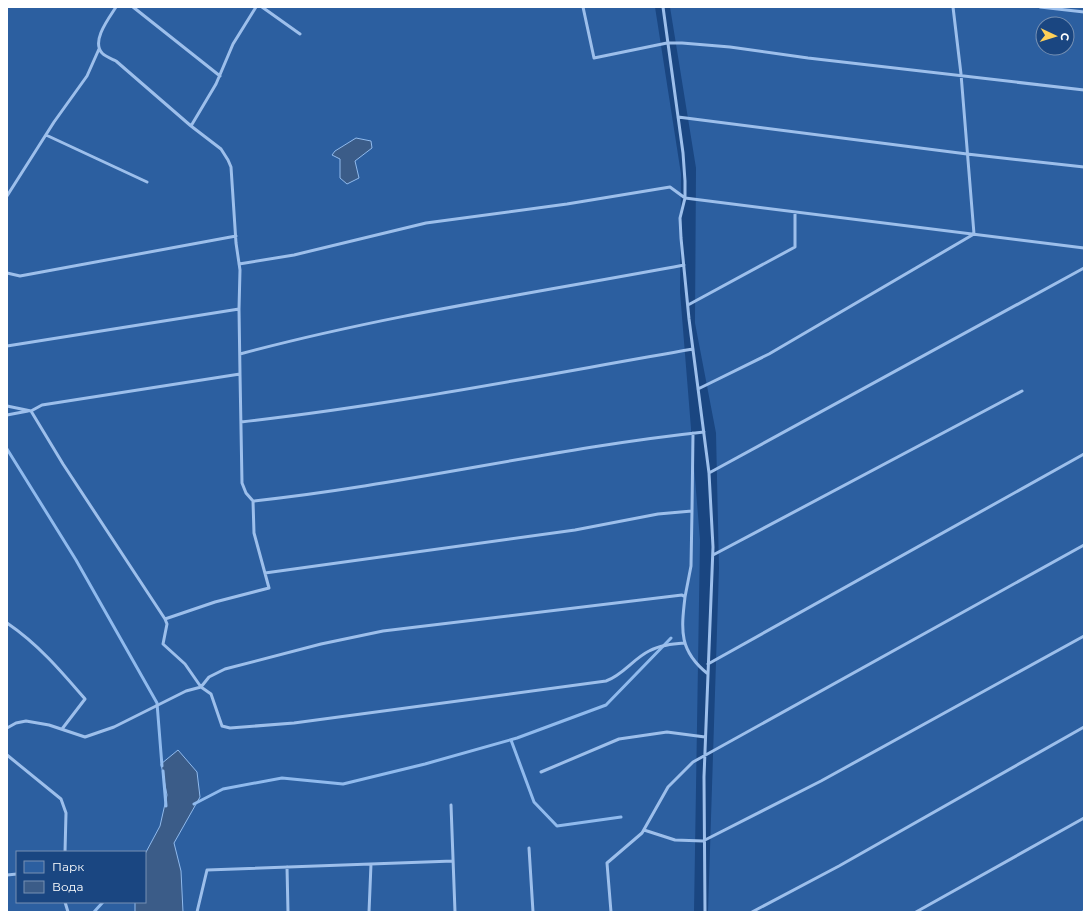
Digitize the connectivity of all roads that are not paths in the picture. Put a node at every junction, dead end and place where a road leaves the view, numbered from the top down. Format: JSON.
{"nodes":[{"id":1,"x":116,"y":7,"type":"edge"},
{"id":2,"x":133,"y":7,"type":"edge"},
{"id":3,"x":256,"y":7,"type":"edge"},
{"id":4,"x":262,"y":7,"type":"edge"},
{"id":5,"x":583,"y":7,"type":"edge"},
{"id":6,"x":663,"y":7,"type":"edge"},
{"id":7,"x":953,"y":7,"type":"edge"},
{"id":8,"x":1040,"y":7,"type":"edge"},
{"id":9,"x":1084,"y":12,"type":"edge"},
{"id":10,"x":300,"y":34,"type":"dead end"},
{"id":11,"x":667,"y":43,"type":"junction"},
{"id":12,"x":99,"y":49,"type":"junction"},
{"id":13,"x":961,"y":74,"type":"junction"},
{"id":14,"x":220,"y":76,"type":"junction"},
{"id":15,"x":1084,"y":90,"type":"edge"},
{"id":16,"x":678,"y":117,"type":"junction"},
{"id":17,"x":191,"y":126,"type":"junction"},
{"id":18,"x":46,"y":135,"type":"junction"},
{"id":19,"x":967,"y":154,"type":"junction"},
{"id":20,"x":1084,"y":167,"type":"edge"},
{"id":21,"x":148,"y":182,"type":"dead end"},
{"id":22,"x":7,"y":196,"type":"edge"},
{"id":23,"x":684,"y":198,"type":"junction"},
{"id":24,"x":796,"y":212,"type":"junction"},
{"id":25,"x":974,"y":234,"type":"junction"},
{"id":26,"x":236,"y":236,"type":"junction"},
{"id":27,"x":1084,"y":248,"type":"edge"},
{"id":28,"x":239,"y":264,"type":"junction"},
{"id":29,"x":684,"y":265,"type":"junction"},
{"id":30,"x":1084,"y":268,"type":"edge"},
{"id":31,"x":7,"y":273,"type":"edge"},
{"id":32,"x":688,"y":305,"type":"junction"},
{"id":33,"x":239,"y":309,"type":"junction"},
{"id":34,"x":7,"y":346,"type":"edge"},
{"id":35,"x":693,"y":349,"type":"junction"},
{"id":36,"x":240,"y":354,"type":"junction"},
{"id":37,"x":240,"y":374,"type":"junction"},
{"id":38,"x":698,"y":389,"type":"junction"},
{"id":39,"x":1022,"y":391,"type":"dead end"},
{"id":40,"x":7,"y":406,"type":"edge"},
{"id":41,"x":31,"y":411,"type":"junction"},
{"id":42,"x":7,"y":415,"type":"edge"},
{"id":43,"x":241,"y":422,"type":"junction"},
{"id":44,"x":704,"y":432,"type":"junction"},
{"id":45,"x":693,"y":433,"type":"junction"},
{"id":46,"x":1084,"y":454,"type":"edge"},
{"id":47,"x":709,"y":472,"type":"junction"},
{"id":48,"x":253,"y":501,"type":"junction"},
{"id":49,"x":692,"y":511,"type":"junction"},
{"id":50,"x":1084,"y":545,"type":"edge"},
{"id":51,"x":713,"y":556,"type":"junction"},
{"id":52,"x":265,"y":573,"type":"junction"},
{"id":53,"x":685,"y":597,"type":"junction"},
{"id":54,"x":165,"y":619,"type":"junction"},
{"id":55,"x":7,"y":623,"type":"edge"},
{"id":56,"x":1084,"y":636,"type":"edge"},
{"id":57,"x":685,"y":643,"type":"junction"},
{"id":58,"x":708,"y":664,"type":"junction"},
{"id":59,"x":708,"y":674,"type":"junction"},
{"id":60,"x":201,"y":687,"type":"junction"},
{"id":61,"x":1084,"y":727,"type":"edge"},
{"id":62,"x":7,"y":728,"type":"edge"},
{"id":63,"x":62,"y":729,"type":"junction"},
{"id":64,"x":705,"y":738,"type":"junction"},
{"id":65,"x":704,"y":754,"type":"junction"},
{"id":66,"x":7,"y":755,"type":"edge"},
{"id":67,"x":541,"y":772,"type":"dead end"},
{"id":68,"x":451,"y":805,"type":"dead end"},
{"id":69,"x":1084,"y":818,"type":"edge"},
{"id":70,"x":644,"y":830,"type":"junction"},
{"id":71,"x":703,"y":841,"type":"junction"},
{"id":72,"x":529,"y":848,"type":"dead end"},
{"id":73,"x":65,"y":851,"type":"edge"},
{"id":74,"x":453,"y":861,"type":"junction"},
{"id":75,"x":371,"y":864,"type":"junction"},
{"id":76,"x":287,"y":867,"type":"junction"},
{"id":77,"x":197,"y":912,"type":"edge"},
{"id":78,"x":288,"y":912,"type":"edge"},
{"id":79,"x":369,"y":912,"type":"edge"},
{"id":80,"x":455,"y":912,"type":"edge"},
{"id":81,"x":533,"y":912,"type":"edge"},
{"id":82,"x":611,"y":912,"type":"edge"},
{"id":83,"x":705,"y":912,"type":"edge"},
{"id":84,"x":752,"y":912,"type":"edge"},
{"id":85,"x":916,"y":912,"type":"edge"}],
"edges":[{"from":1,"to":12,"type":"lane"},
{"from":2,"to":14,"type":"lane"},
{"from":3,"to":14,"type":"lane"},
{"from":4,"to":10,"type":"lane"},
{"from":5,"to":11,"type":"lane"},
{"from":6,"to":11,"type":"lane"},
{"from":7,"to":13,"type":"lane"},
{"from":8,"to":9,"type":"lane"},
{"from":11,"to":13,"type":"lane"},
{"from":11,"to":16,"type":"lane"},
{"from":12,"to":17,"type":"lane"},
{"from":12,"to":18,"type":"lane"},
{"from":13,"to":15,"type":"lane"},
{"from":13,"to":19,"type":"lane"},
{"from":14,"to":17,"type":"lane"},
{"from":16,"to":19,"type":"lane"},
{"from":16,"to":23,"type":"lane"},
{"from":17,"to":26,"type":"lane"},
{"from":18,"to":21,"type":"lane"},
{"from":18,"to":22,"type":"lane"},
{"from":19,"to":20,"type":"lane"},
{"from":19,"to":25,"type":"lane"},
{"from":23,"to":24,"type":"lane"},
{"from":23,"to":28,"type":"lane"},
{"from":23,"to":29,"type":"lane"},
{"from":24,"to":25,"type":"lane"},
{"from":24,"to":32,"type":"lane"},
{"from":25,"to":27,"type":"lane"},
{"from":25,"to":38,"type":"lane"},
{"from":26,"to":28,"type":"lane"},
{"from":26,"to":31,"type":"lane"},
{"from":28,"to":33,"type":"lane"},
{"from":29,"to":32,"type":"lane"},
{"from":29,"to":36,"type":"lane"},
{"from":30,"to":47,"type":"lane"},
{"from":32,"to":35,"type":"lane"},
{"from":33,"to":34,"type":"lane"},
{"from":33,"to":36,"type":"lane"},
{"from":35,"to":38,"type":"lane"},
{"from":35,"to":43,"type":"lane"},
{"from":36,"to":37,"type":"lane"},
{"from":37,"to":41,"type":"lane"},
{"from":37,"to":43,"type":"lane"},
{"from":38,"to":44,"type":"lane"},
{"from":39,"to":51,"type":"lane"},
{"from":40,"to":41,"type":"lane"},
{"from":41,"to":42,"type":"lane"},
{"from":41,"to":54,"type":"lane"},
{"from":43,"to":48,"type":"lane"},
{"from":44,"to":45,"type":"lane"},
{"from":44,"to":47,"type":"lane"},
{"from":45,"to":48,"type":"lane"},
{"from":45,"to":49,"type":"lane"},
{"from":46,"to":58,"type":"lane"},
{"from":47,"to":51,"type":"lane"},
{"from":48,"to":52,"type":"lane"},
{"from":49,"to":52,"type":"lane"},
{"from":49,"to":53,"type":"lane"},
{"from":50,"to":65,"type":"lane"},
{"from":51,"to":58,"type":"lane"},
{"from":52,"to":54,"type":"lane"},
{"from":53,"to":57,"type":"lane"},
{"from":53,"to":60,"type":"lane"},
{"from":54,"to":60,"type":"lane"},
{"from":55,"to":63,"type":"lane"},
{"from":56,"to":71,"type":"lane"},
{"from":57,"to":59,"type":"lane"},
{"from":57,"to":60,"type":"lane"},
{"from":58,"to":59,"type":"lane"},
{"from":59,"to":64,"type":"lane"},
{"from":60,"to":63,"type":"lane"},
{"from":61,"to":84,"type":"lane"},
{"from":62,"to":63,"type":"lane"},
{"from":64,"to":65,"type":"lane"},
{"from":64,"to":67,"type":"lane"},
{"from":65,"to":70,"type":"lane"},
{"from":65,"to":71,"type":"lane"},
{"from":66,"to":73,"type":"lane"},
{"from":68,"to":74,"type":"lane"},
{"from":69,"to":85,"type":"lane"},
{"from":70,"to":71,"type":"lane"},
{"from":70,"to":82,"type":"lane"},
{"from":71,"to":83,"type":"lane"},
{"from":72,"to":81,"type":"lane"},
{"from":74,"to":75,"type":"lane"},
{"from":74,"to":80,"type":"lane"},
{"from":75,"to":76,"type":"lane"},
{"from":75,"to":79,"type":"lane"},
{"from":76,"to":77,"type":"lane"},
{"from":76,"to":78,"type":"lane"}]}
